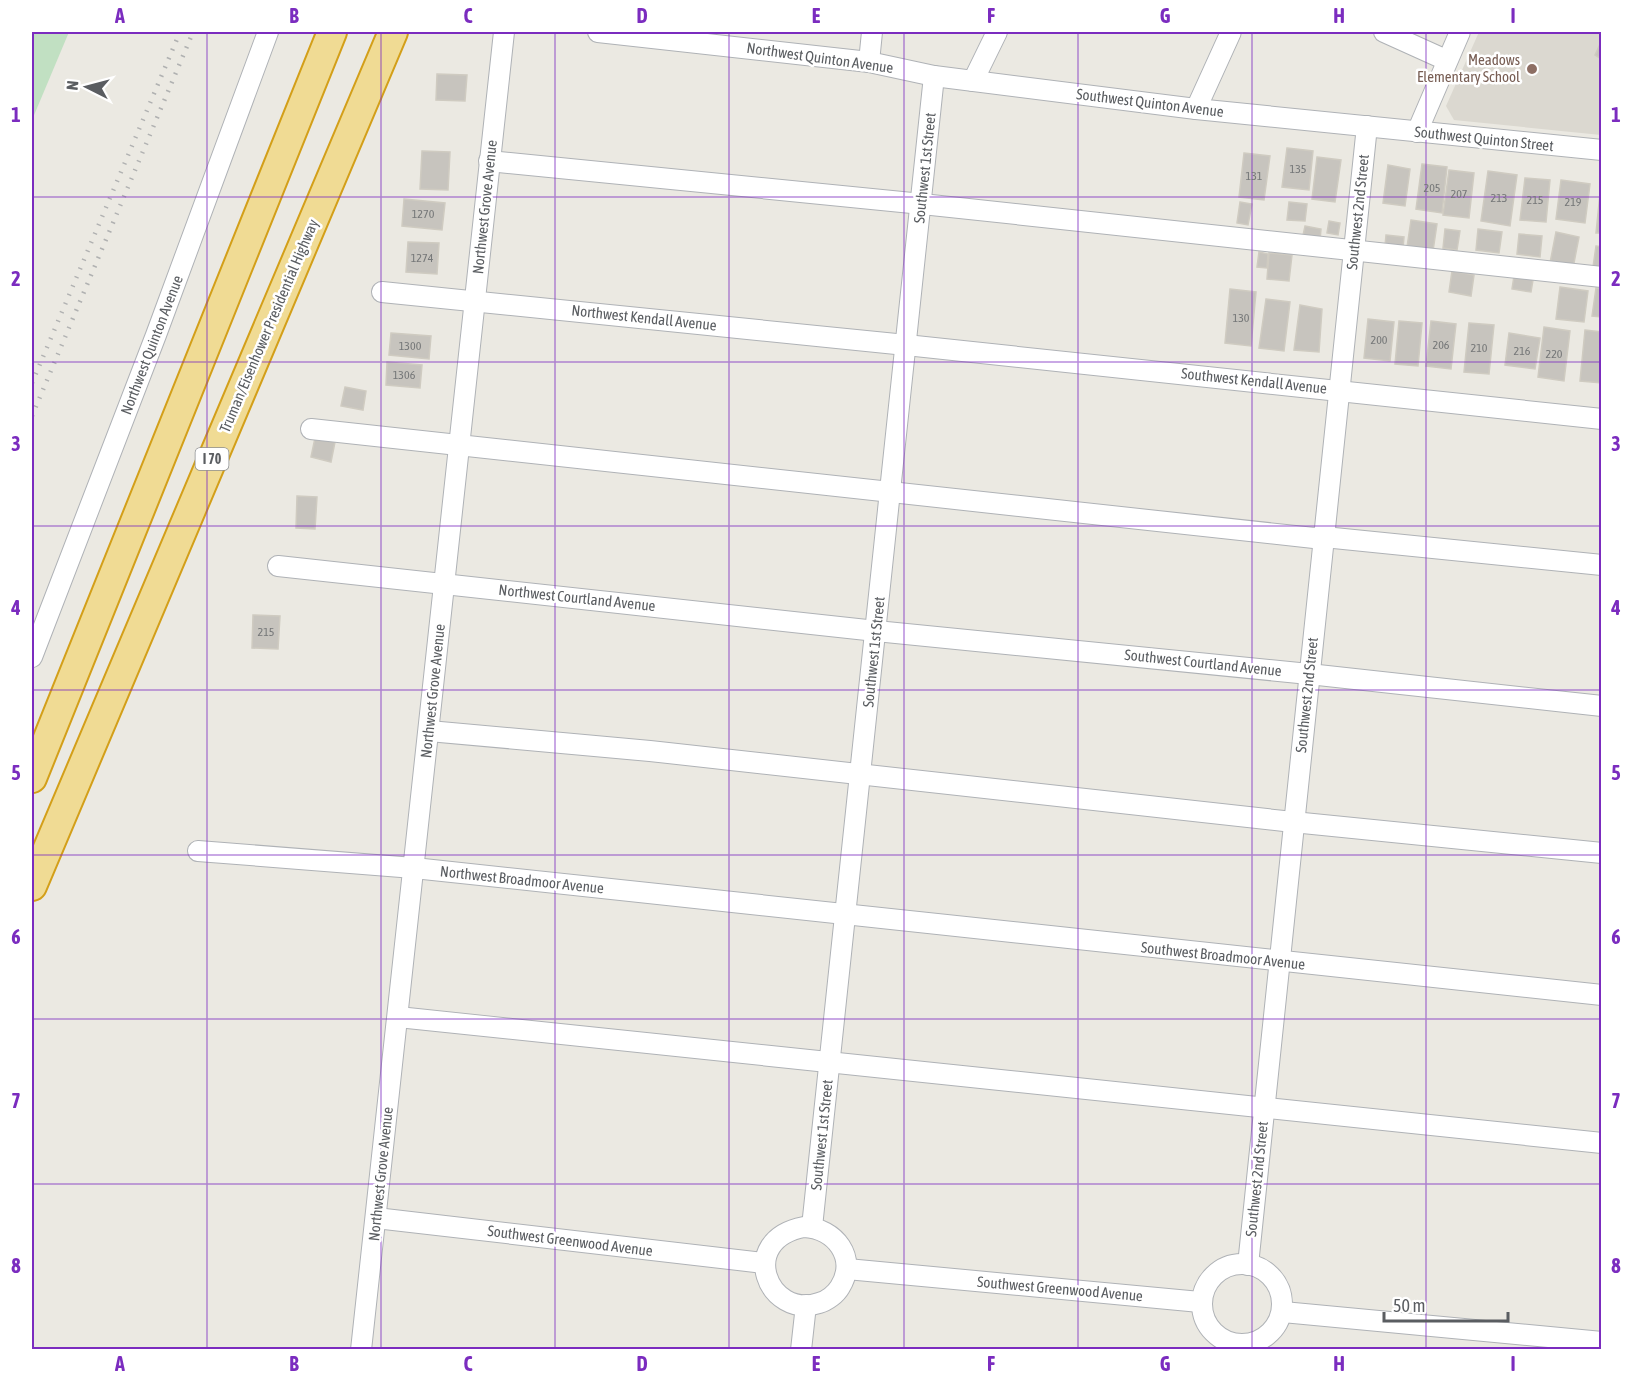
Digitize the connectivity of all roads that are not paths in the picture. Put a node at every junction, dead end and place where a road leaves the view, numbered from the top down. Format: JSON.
{"nodes":[{"id":1,"x":268,"y":32,"type":"edge"},
{"id":2,"x":332,"y":32,"type":"edge"},
{"id":3,"x":393,"y":32,"type":"edge"},
{"id":4,"x":504,"y":32,"type":"edge"},
{"id":5,"x":598,"y":32,"type":"edge"},
{"id":6,"x":872,"y":32,"type":"edge"},
{"id":7,"x":997,"y":32,"type":"edge"},
{"id":8,"x":1231,"y":32,"type":"edge"},
{"id":9,"x":1384,"y":32,"type":"edge"},
{"id":10,"x":1460,"y":32,"type":"edge"},
{"id":11,"x":1446,"y":60,"type":"junction"},
{"id":12,"x":869,"y":62,"type":"junction"},
{"id":13,"x":934,"y":76,"type":"junction"},
{"id":14,"x":973,"y":81,"type":"junction"},
{"id":15,"x":1196,"y":109,"type":"junction"},
{"id":16,"x":1367,"y":126,"type":"junction"},
{"id":17,"x":1417,"y":132,"type":"junction"},
{"id":18,"x":1602,"y":150,"type":"edge"},
{"id":19,"x":489,"y":161,"type":"junction"},
{"id":20,"x":921,"y":204,"type":"junction"},
{"id":21,"x":1353,"y":251,"type":"junction"},
{"id":22,"x":1602,"y":277,"type":"edge"},
{"id":23,"x":382,"y":292,"type":"dead end"},
{"id":24,"x":476,"y":301,"type":"junction"},
{"id":25,"x":906,"y":345,"type":"junction"},
{"id":26,"x":1340,"y":390,"type":"junction"},
{"id":27,"x":1602,"y":419,"type":"edge"},
{"id":28,"x":311,"y":429,"type":"dead end"},
{"id":29,"x":460,"y":446,"type":"junction"},
{"id":30,"x":891,"y":493,"type":"junction"},
{"id":31,"x":1324,"y":537,"type":"junction"},
{"id":32,"x":1602,"y":565,"type":"edge"},
{"id":33,"x":278,"y":566,"type":"dead end"},
{"id":34,"x":445,"y":584,"type":"junction"},
{"id":35,"x":876,"y":631,"type":"junction"},
{"id":36,"x":32,"y":657,"type":"edge"},
{"id":37,"x":1309,"y":674,"type":"junction"},
{"id":38,"x":1602,"y":706,"type":"edge"},
{"id":39,"x":429,"y":730,"type":"junction"},
{"id":40,"x":860,"y":775,"type":"junction"},
{"id":41,"x":32,"y":778,"type":"edge"},
{"id":42,"x":1293,"y":822,"type":"junction"},
{"id":43,"x":198,"y":851,"type":"dead end"},
{"id":44,"x":1602,"y":853,"type":"edge"},
{"id":45,"x":414,"y":868,"type":"junction"},
{"id":46,"x":32,"y":886,"type":"edge"},
{"id":47,"x":845,"y":914,"type":"junction"},
{"id":48,"x":1279,"y":962,"type":"junction"},
{"id":49,"x":1602,"y":995,"type":"edge"},
{"id":50,"x":398,"y":1017,"type":"junction"},
{"id":51,"x":829,"y":1064,"type":"junction"},
{"id":52,"x":1264,"y":1106,"type":"junction"},
{"id":53,"x":1602,"y":1143,"type":"edge"},
{"id":54,"x":376,"y":1218,"type":"junction"},
{"id":55,"x":812,"y":1227,"type":"junction"},
{"id":56,"x":764,"y":1263,"type":"junction"},
{"id":57,"x":1248,"y":1264,"type":"junction"},
{"id":58,"x":847,"y":1269,"type":"junction"},
{"id":59,"x":1200,"y":1302,"type":"junction"},
{"id":60,"x":806,"y":1305,"type":"junction"},
{"id":61,"x":1283,"y":1312,"type":"junction"},
{"id":62,"x":1602,"y":1342,"type":"edge"},
{"id":63,"x":1239,"y":1346,"type":"edge"},
{"id":64,"x":361,"y":1350,"type":"edge"},
{"id":65,"x":801,"y":1350,"type":"edge"}],
"edges":[{"from":1,"to":36,"type":"street","name":"Northwest Quinton Avenue"},
{"from":2,"to":41,"type":"highway"},
{"from":3,"to":46,"type":"highway","name":"Truman/Eisenhower Presidential Highway","number":"I 70"},
{"from":4,"to":19,"type":"street","name":"Northwest Grove Avenue"},
{"from":5,"to":12,"type":"street","name":"Northwest Quinton Avenue"},
{"from":6,"to":12,"type":"street"},
{"from":7,"to":14,"type":"street"},
{"from":8,"to":15,"type":"street"},
{"from":9,"to":11,"type":"street"},
{"from":10,"to":11,"type":"street"},
{"from":11,"to":17,"type":"street"},
{"from":12,"to":13,"type":"street","name":"Northwest Quinton Avenue"},
{"from":13,"to":14,"type":"street","name":"Southwest Quinton Avenue"},
{"from":13,"to":20,"type":"street","name":"Southwest 1st Street"},
{"from":14,"to":15,"type":"street","name":"Southwest Quinton Avenue"},
{"from":15,"to":16,"type":"street","name":"Southwest Quinton Avenue"},
{"from":16,"to":17,"type":"street","name":"Southwest Quinton Street"},
{"from":16,"to":21,"type":"street","name":"Southwest 2nd Street"},
{"from":17,"to":18,"type":"street","name":"Southwest Quinton Street"},
{"from":19,"to":20,"type":"street"},
{"from":19,"to":24,"type":"street","name":"Northwest Grove Avenue"},
{"from":20,"to":21,"type":"street"},
{"from":20,"to":25,"type":"street","name":"Southwest 1st Street"},
{"from":21,"to":22,"type":"street"},
{"from":21,"to":26,"type":"street","name":"Southwest 2nd Street"},
{"from":23,"to":24,"type":"street","name":"Northwest Kendall Avenue"},
{"from":24,"to":25,"type":"street","name":"Northwest Kendall Avenue"},
{"from":24,"to":29,"type":"street","name":"Northwest Grove Avenue"},
{"from":25,"to":26,"type":"street","name":"Southwest Kendall Avenue"},
{"from":25,"to":30,"type":"street","name":"Southwest 1st Street"},
{"from":26,"to":27,"type":"street","name":"Southwest Kendall Avenue"},
{"from":26,"to":31,"type":"street","name":"Southwest 2nd Street"},
{"from":28,"to":29,"type":"street"},
{"from":29,"to":30,"type":"street"},
{"from":29,"to":34,"type":"street","name":"Northwest Grove Avenue"},
{"from":30,"to":31,"type":"street"},
{"from":30,"to":35,"type":"street","name":"Southwest 1st Street"},
{"from":31,"to":32,"type":"street"},
{"from":31,"to":37,"type":"street","name":"Southwest 2nd Street"},
{"from":33,"to":34,"type":"street","name":"Northwest Courtland Avenue"},
{"from":34,"to":35,"type":"street","name":"Northwest Courtland Avenue"},
{"from":34,"to":39,"type":"street","name":"Northwest Grove Avenue"},
{"from":35,"to":37,"type":"street","name":"Southwest Courtland Avenue"},
{"from":35,"to":40,"type":"street","name":"Southwest 1st Street"},
{"from":37,"to":38,"type":"street","name":"Southwest Courtland Avenue"},
{"from":37,"to":42,"type":"street","name":"Southwest 2nd Street"},
{"from":39,"to":40,"type":"street"},
{"from":39,"to":45,"type":"street","name":"Northwest Grove Avenue"},
{"from":40,"to":42,"type":"street"},
{"from":40,"to":47,"type":"street","name":"Southwest 1st Street"},
{"from":42,"to":44,"type":"street"},
{"from":42,"to":48,"type":"street","name":"Southwest 2nd Street"},
{"from":43,"to":45,"type":"street","name":"Northwest Broadmoor Avenue"},
{"from":45,"to":47,"type":"street","name":"Northwest Broadmoor Avenue"},
{"from":45,"to":50,"type":"street","name":"Northwest Grove Avenue"},
{"from":47,"to":48,"type":"street","name":"Southwest Broadmoor Avenue"},
{"from":47,"to":51,"type":"street","name":"Southwest 1st Street"},
{"from":48,"to":49,"type":"street","name":"Southwest Broadmoor Avenue"},
{"from":48,"to":52,"type":"street","name":"Southwest 2nd Street"},
{"from":50,"to":51,"type":"street"},
{"from":50,"to":54,"type":"street","name":"Northwest Grove Avenue"},
{"from":51,"to":52,"type":"street"},
{"from":51,"to":55,"type":"street","name":"Southwest 1st Street"},
{"from":52,"to":53,"type":"street"},
{"from":52,"to":57,"type":"street","name":"Southwest 2nd Street"},
{"from":54,"to":56,"type":"street","name":"Southwest Greenwood Avenue"},
{"from":54,"to":64,"type":"street","name":"Northwest Grove Avenue"},
{"from":55,"to":56,"type":"street"},
{"from":55,"to":58,"type":"street"},
{"from":56,"to":60,"type":"street"},
{"from":57,"to":59,"type":"street"},
{"from":57,"to":61,"type":"street"},
{"from":58,"to":59,"type":"street","name":"Southwest Greenwood Avenue"},
{"from":58,"to":60,"type":"street"},
{"from":59,"to":63,"type":"street"},
{"from":60,"to":65,"type":"street"},
{"from":61,"to":62,"type":"street"},
{"from":61,"to":63,"type":"street"}]}
